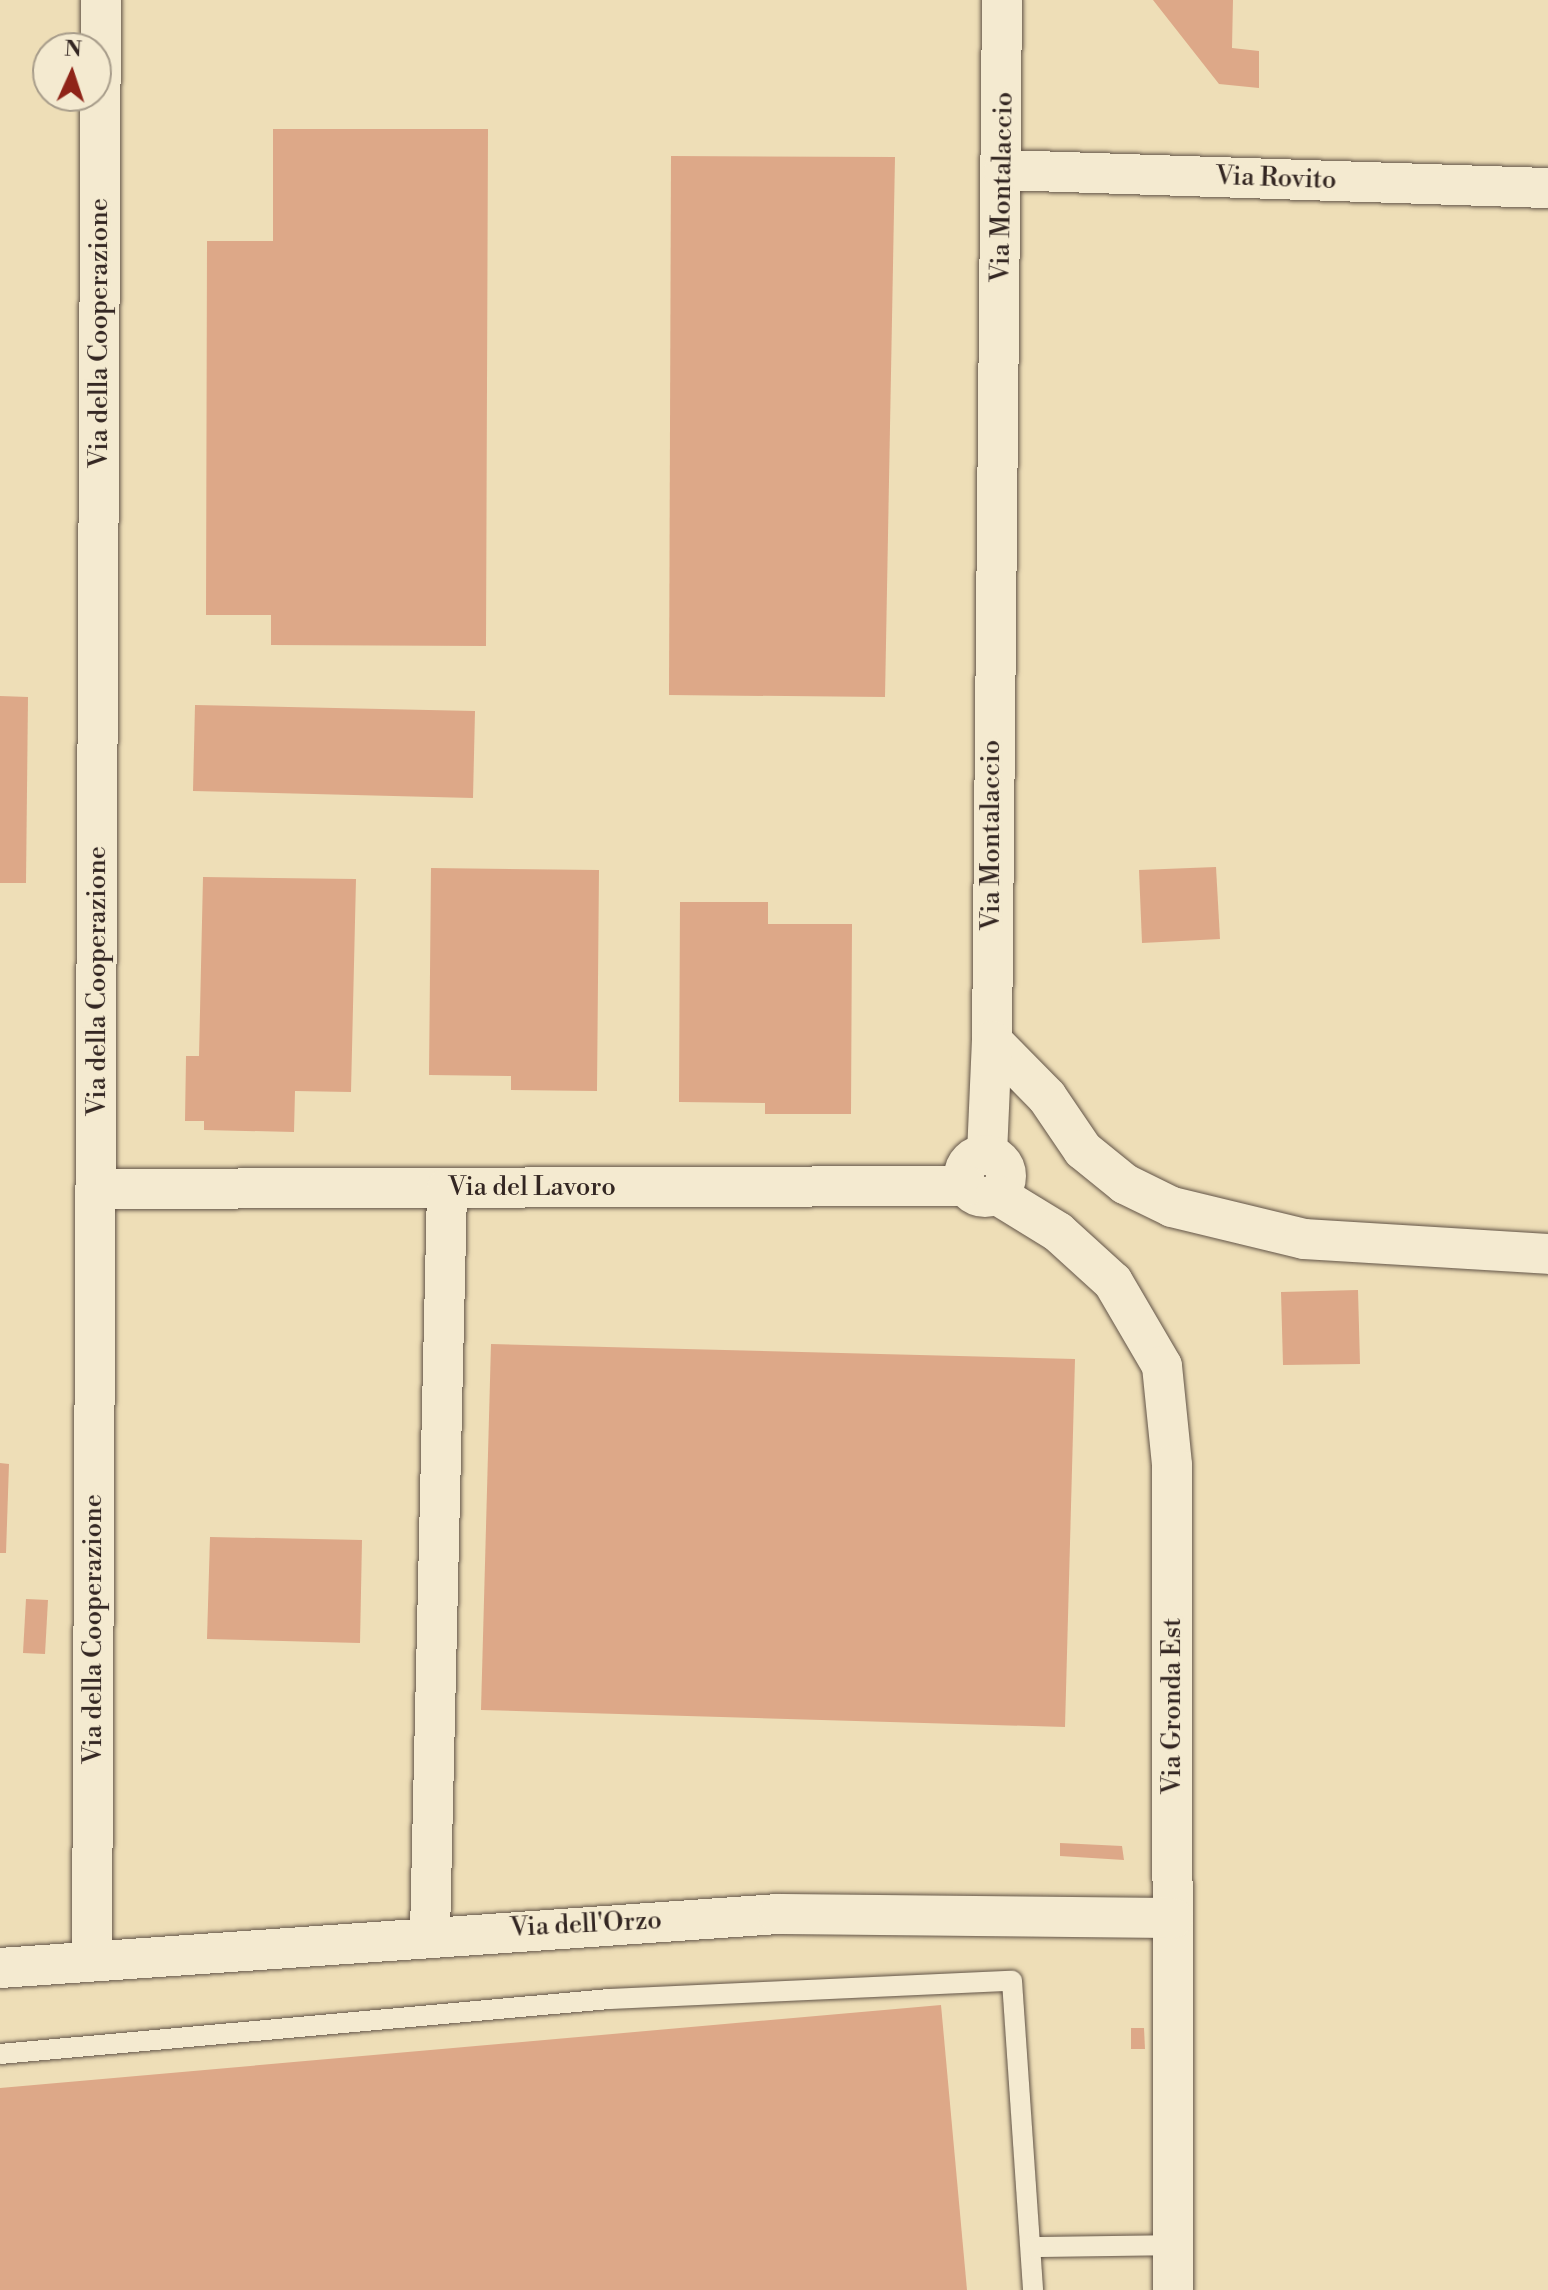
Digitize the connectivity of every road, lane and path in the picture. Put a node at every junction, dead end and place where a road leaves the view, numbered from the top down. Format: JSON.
{"nodes":[{"id":1,"x":101,"y":0,"type":"edge"},
{"id":2,"x":1002,"y":0,"type":"edge"},
{"id":3,"x":1004,"y":170,"type":"junction"},
{"id":4,"x":1548,"y":188,"type":"edge"},
{"id":5,"x":992,"y":1041,"type":"junction"},
{"id":6,"x":983,"y":1178,"type":"junction"},
{"id":7,"x":447,"y":1188,"type":"junction"},
{"id":8,"x":97,"y":1189,"type":"junction"},
{"id":9,"x":1548,"y":1254,"type":"edge"},
{"id":10,"x":1173,"y":1918,"type":"junction"},
{"id":11,"x":430,"y":1934,"type":"junction"},
{"id":12,"x":92,"y":1961,"type":"junction"},
{"id":13,"x":0,"y":1968,"type":"edge"},
{"id":14,"x":0,"y":2054,"type":"edge"},
{"id":15,"x":1174,"y":2245,"type":"junction"},
{"id":16,"x":1032,"y":2247,"type":"junction"},
{"id":17,"x":1033,"y":2290,"type":"edge"},
{"id":18,"x":1173,"y":2290,"type":"edge"}],
"edges":[{"from":1,"to":8,"type":"street","name":"Via della Cooperazione"},
{"from":2,"to":3,"type":"street","name":"Via Montalaccio"},
{"from":3,"to":4,"type":"street","name":"Via Rovito"},
{"from":3,"to":5,"type":"street","name":"Via Montalaccio"},
{"from":5,"to":6,"type":"street"},
{"from":5,"to":9,"type":"street"},
{"from":6,"to":7,"type":"street","name":"Via del Lavoro"},
{"from":6,"to":10,"type":"street","name":"Via Gronda Est"},
{"from":7,"to":8,"type":"street","name":"Via del Lavoro"},
{"from":7,"to":11,"type":"street"},
{"from":8,"to":12,"type":"street","name":"Via della Cooperazione"},
{"from":10,"to":11,"type":"street","name":"Via dell'Orzo"},
{"from":10,"to":15,"type":"street","name":"Via Gronda Est"},
{"from":11,"to":12,"type":"street","name":"Via dell'Orzo"},
{"from":12,"to":13,"type":"street","name":"Via dell'Orzo"},
{"from":14,"to":16,"type":"lane"},
{"from":15,"to":16,"type":"lane"},
{"from":15,"to":18,"type":"street","name":"Via Gronda Est"},
{"from":16,"to":17,"type":"lane"}]}
